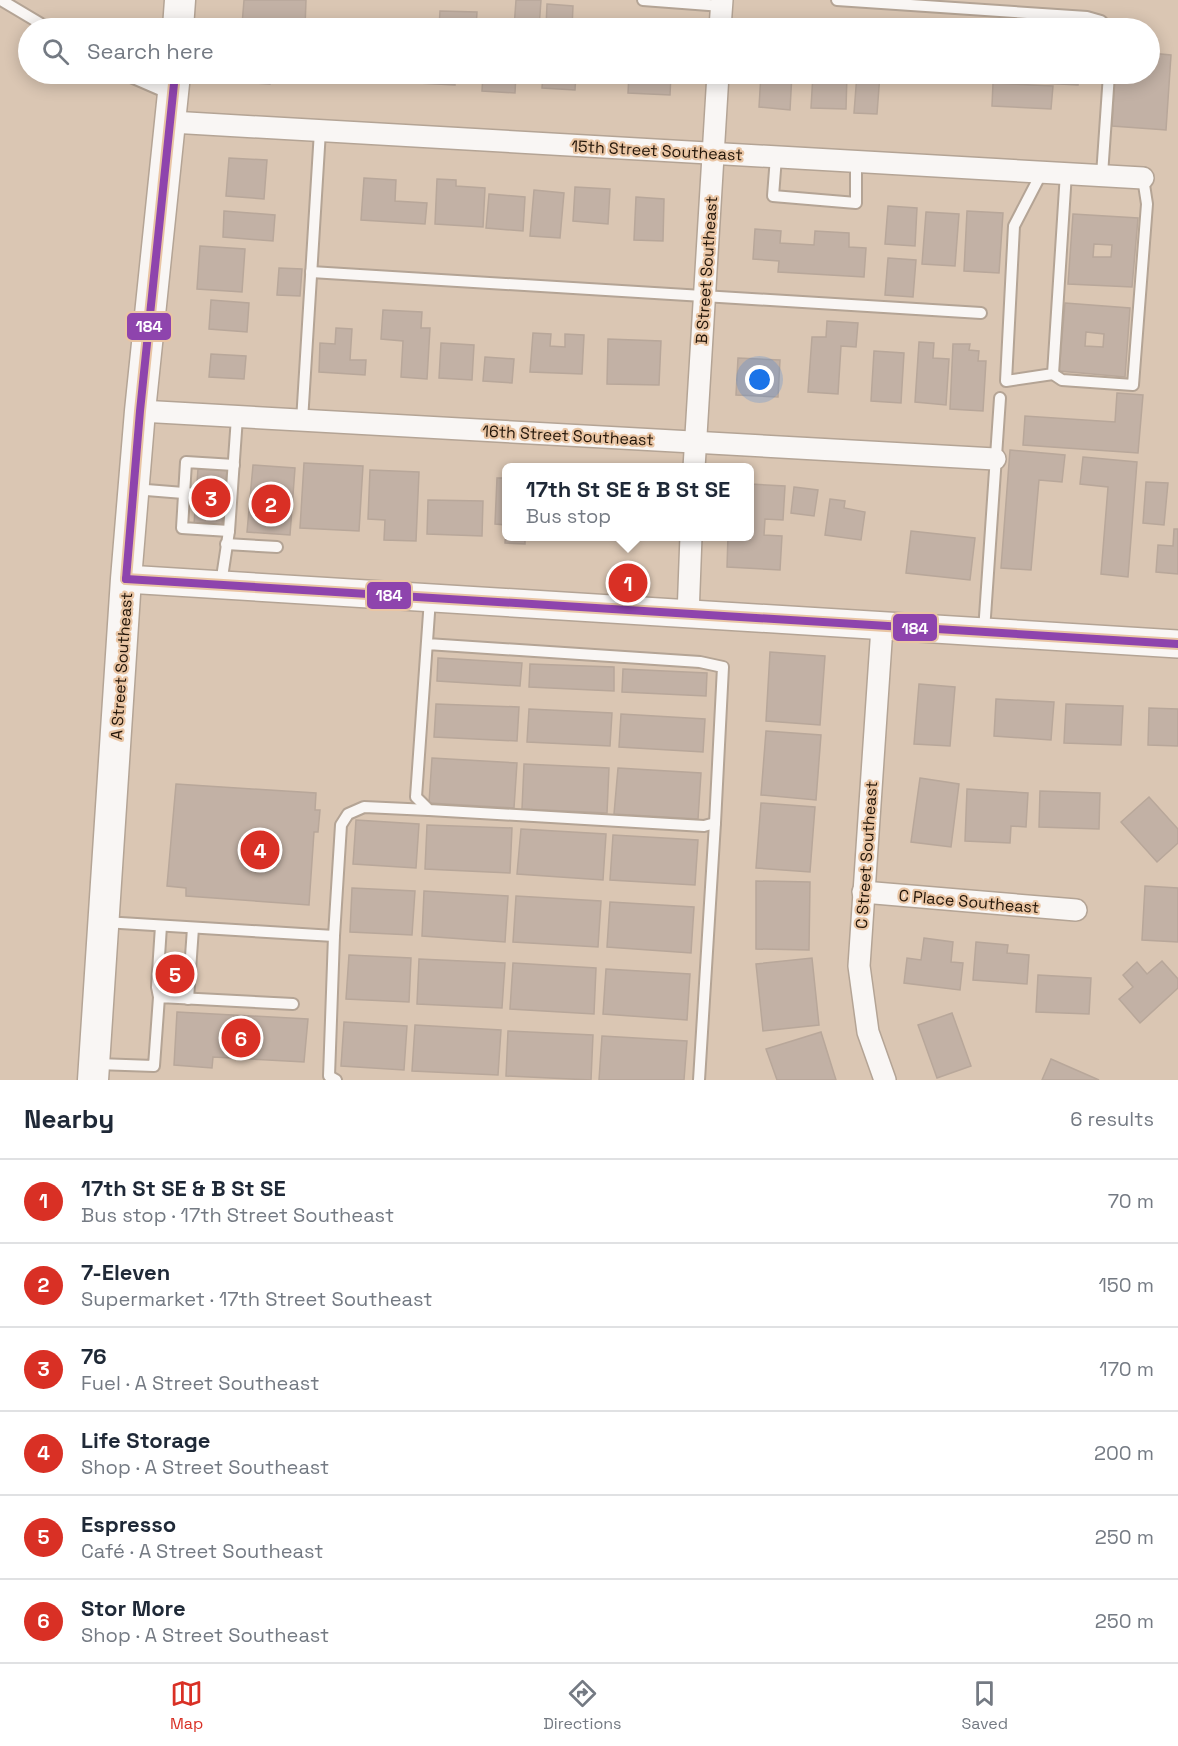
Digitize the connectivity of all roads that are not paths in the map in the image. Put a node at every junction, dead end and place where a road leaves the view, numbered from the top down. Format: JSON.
{"nodes":[{"id":1,"x":2,"y":0,"type":"edge"},
{"id":2,"x":180,"y":0,"type":"edge"},
{"id":3,"x":643,"y":0,"type":"edge"},
{"id":4,"x":837,"y":0,"type":"edge"},
{"id":5,"x":722,"y":3,"type":"edge"},
{"id":6,"x":32,"y":18,"type":"edge"},
{"id":7,"x":179,"y":18,"type":"edge"},
{"id":8,"x":721,"y":18,"type":"edge"},
{"id":9,"x":1090,"y":18,"type":"edge"},
{"id":10,"x":145,"y":84,"type":"edge"},
{"id":11,"x":717,"y":84,"type":"edge"},
{"id":12,"x":1108,"y":84,"type":"edge"},
{"id":13,"x":173,"y":97,"type":"edge"},
{"id":14,"x":320,"y":131,"type":"junction"},
{"id":15,"x":713,"y":153,"type":"junction"},
{"id":16,"x":776,"y":157,"type":"junction"},
{"id":17,"x":856,"y":161,"type":"junction"},
{"id":18,"x":1042,"y":172,"type":"junction"},
{"id":19,"x":1066,"y":173,"type":"junction"},
{"id":20,"x":1102,"y":175,"type":"junction"},
{"id":21,"x":1143,"y":178,"type":"joint"},
{"id":22,"x":311,"y":272,"type":"junction"},
{"id":23,"x":704,"y":296,"type":"junction"},
{"id":24,"x":981,"y":313,"type":"dead end"},
{"id":25,"x":1053,"y":374,"type":"junction"},
{"id":26,"x":1000,"y":398,"type":"dead end"},
{"id":27,"x":140,"y":411,"type":"junction"},
{"id":28,"x":237,"y":417,"type":"junction"},
{"id":29,"x":302,"y":420,"type":"junction"},
{"id":30,"x":695,"y":443,"type":"junction"},
{"id":31,"x":995,"y":459,"type":"junction"},
{"id":32,"x":694,"y":463,"type":"edge"},
{"id":33,"x":234,"y":465,"type":"junction"},
{"id":34,"x":134,"y":489,"type":"junction"},
{"id":35,"x":184,"y":493,"type":"junction"},
{"id":36,"x":196,"y":494,"type":"dead end"},
{"id":37,"x":229,"y":531,"type":"junction"},
{"id":38,"x":691,"y":541,"type":"edge"},
{"id":39,"x":226,"y":544,"type":"junction"},
{"id":40,"x":277,"y":547,"type":"dead end"},
{"id":41,"x":126,"y":579,"type":"junction"},
{"id":42,"x":221,"y":585,"type":"junction"},
{"id":43,"x":430,"y":599,"type":"junction"},
{"id":44,"x":688,"y":616,"type":"junction"},
{"id":45,"x":882,"y":627,"type":"junction"},
{"id":46,"x":984,"y":633,"type":"junction"},
{"id":47,"x":427,"y":644,"type":"junction"},
{"id":48,"x":1178,"y":644,"type":"edge"},
{"id":49,"x":429,"y":810,"type":"junction"},
{"id":50,"x":715,"y":823,"type":"junction"},
{"id":51,"x":863,"y":892,"type":"junction"},
{"id":52,"x":1076,"y":910,"type":"dead end"},
{"id":53,"x":104,"y":922,"type":"junction"},
{"id":54,"x":161,"y":926,"type":"junction"},
{"id":55,"x":193,"y":928,"type":"junction"},
{"id":56,"x":334,"y":936,"type":"junction"},
{"id":57,"x":159,"y":997,"type":"junction"},
{"id":58,"x":188,"y":999,"type":"junction"},
{"id":59,"x":293,"y":1004,"type":"dead end"},
{"id":60,"x":93,"y":1072,"type":"edge"},
{"id":61,"x":336,"y":1080,"type":"edge"},
{"id":62,"x":699,"y":1080,"type":"edge"},
{"id":63,"x":885,"y":1080,"type":"edge"}],
"edges":[{"from":1,"to":6,"type":"lane"},
{"from":2,"to":7,"type":"main road"},
{"from":3,"to":5,"type":"lane"},
{"from":4,"to":9,"type":"lane"},
{"from":5,"to":8,"type":"street"},
{"from":10,"to":13,"type":"lane"},
{"from":11,"to":15,"type":"street","name":"B Street Southeast"},
{"from":12,"to":20,"type":"lane"},
{"from":13,"to":14,"type":"street","name":"15th Street Southeast"},
{"from":13,"to":27,"type":"main road","name":"A Street Southeast"},
{"from":14,"to":15,"type":"street","name":"15th Street Southeast"},
{"from":14,"to":22,"type":"lane"},
{"from":15,"to":16,"type":"street","name":"15th Street Southeast"},
{"from":15,"to":23,"type":"street","name":"B Street Southeast"},
{"from":16,"to":17,"type":"street","name":"15th Street Southeast"},
{"from":16,"to":17,"type":"lane"},
{"from":17,"to":18,"type":"street","name":"15th Street Southeast"},
{"from":18,"to":19,"type":"street","name":"15th Street Southeast"},
{"from":18,"to":25,"type":"lane"},
{"from":19,"to":20,"type":"street","name":"15th Street Southeast"},
{"from":19,"to":25,"type":"lane"},
{"from":20,"to":21,"type":"street","name":"15th Street Southeast"},
{"from":21,"to":25,"type":"lane"},
{"from":22,"to":23,"type":"lane"},
{"from":22,"to":29,"type":"lane"},
{"from":23,"to":24,"type":"lane"},
{"from":23,"to":30,"type":"street","name":"B Street Southeast"},
{"from":26,"to":31,"type":"lane"},
{"from":27,"to":28,"type":"street","name":"16th Street Southeast"},
{"from":27,"to":34,"type":"main road","name":"A Street Southeast"},
{"from":28,"to":29,"type":"street","name":"16th Street Southeast"},
{"from":28,"to":33,"type":"lane"},
{"from":29,"to":30,"type":"street","name":"16th Street Southeast"},
{"from":30,"to":31,"type":"street","name":"16th Street Southeast"},
{"from":30,"to":32,"type":"street","name":"B Street Southeast"},
{"from":31,"to":46,"type":"lane"},
{"from":33,"to":35,"type":"lane"},
{"from":33,"to":37,"type":"lane"},
{"from":34,"to":35,"type":"lane"},
{"from":34,"to":41,"type":"main road","name":"A Street Southeast"},
{"from":35,"to":36,"type":"lane"},
{"from":35,"to":37,"type":"lane"},
{"from":37,"to":39,"type":"lane"},
{"from":38,"to":44,"type":"street"},
{"from":39,"to":40,"type":"lane"},
{"from":39,"to":42,"type":"lane"},
{"from":41,"to":42,"type":"street"},
{"from":41,"to":53,"type":"main road","name":"A Street Southeast"},
{"from":42,"to":43,"type":"street"},
{"from":43,"to":44,"type":"street"},
{"from":43,"to":47,"type":"lane"},
{"from":44,"to":45,"type":"street"},
{"from":45,"to":46,"type":"street"},
{"from":45,"to":51,"type":"street","name":"C Street Southeast"},
{"from":46,"to":48,"type":"street"},
{"from":47,"to":49,"type":"lane"},
{"from":47,"to":50,"type":"lane"},
{"from":49,"to":50,"type":"lane"},
{"from":49,"to":56,"type":"lane"},
{"from":50,"to":62,"type":"lane"},
{"from":51,"to":52,"type":"street","name":"C Place Southeast"},
{"from":51,"to":63,"type":"street","name":"C Street Southeast"},
{"from":53,"to":54,"type":"lane"},
{"from":53,"to":60,"type":"main road","name":"A Street Southeast"},
{"from":54,"to":55,"type":"lane"},
{"from":54,"to":57,"type":"lane"},
{"from":55,"to":56,"type":"lane"},
{"from":55,"to":58,"type":"lane"},
{"from":56,"to":61,"type":"lane"},
{"from":57,"to":58,"type":"lane"},
{"from":57,"to":60,"type":"lane"},
{"from":58,"to":59,"type":"lane"}]}
